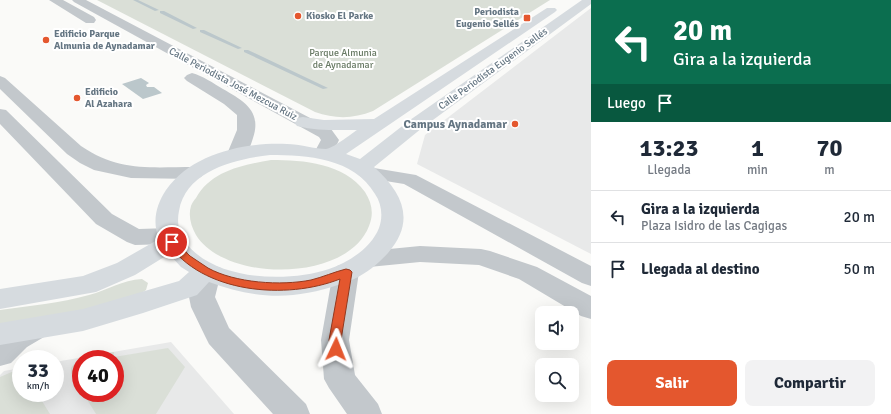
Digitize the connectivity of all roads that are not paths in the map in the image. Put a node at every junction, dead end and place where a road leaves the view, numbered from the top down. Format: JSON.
{"nodes":[{"id":1,"x":55,"y":0,"type":"edge"},
{"id":2,"x":78,"y":0,"type":"edge"},
{"id":3,"x":589,"y":0,"type":"edge"},
{"id":4,"x":561,"y":3,"type":"dead end"},
{"id":5,"x":158,"y":59,"type":"dead end"},
{"id":6,"x":178,"y":70,"type":"dead end"},
{"id":7,"x":0,"y":81,"type":"edge"},
{"id":8,"x":0,"y":114,"type":"edge"},
{"id":9,"x":303,"y":122,"type":"junction"},
{"id":10,"x":378,"y":124,"type":"junction"},
{"id":11,"x":237,"y":154,"type":"junction"},
{"id":12,"x":328,"y":154,"type":"junction"},
{"id":13,"x":364,"y":170,"type":"junction"},
{"id":14,"x":194,"y":173,"type":"junction"},
{"id":15,"x":171,"y":239,"type":"junction"},
{"id":16,"x":358,"y":266,"type":"junction"},
{"id":17,"x":208,"y":272,"type":"junction"},
{"id":18,"x":591,"y":277,"type":"edge"},
{"id":19,"x":0,"y":299,"type":"edge"},
{"id":20,"x":591,"y":309,"type":"edge"},
{"id":21,"x":34,"y":329,"type":"junction"},
{"id":22,"x":0,"y":334,"type":"edge"},
{"id":23,"x":0,"y":354,"type":"edge"},
{"id":24,"x":294,"y":414,"type":"edge"},
{"id":25,"x":366,"y":414,"type":"edge"}],
"edges":[{"from":1,"to":5,"type":"street","name":"Calle Periodista José Mezcua Ruiz"},
{"from":2,"to":9,"type":"street","name":"Calle Periodista José Mezcua Ruiz"},
{"from":3,"to":13,"type":"main road","name":"Calle Periodista Eugenio Sellés"},
{"from":4,"to":10,"type":"main road","name":"Calle Periodista Eugenio Sellés"},
{"from":6,"to":11,"type":"street","name":"Calle Periodista José Mezcua Ruiz"},
{"from":7,"to":14,"type":"street"},
{"from":8,"to":15,"type":"street"},
{"from":9,"to":10,"type":"main road"},
{"from":9,"to":12,"type":"street","name":"Calle Periodista José Mezcua Ruiz"},
{"from":10,"to":12,"type":"main road","name":"Calle Periodista Eugenio Sellés"},
{"from":11,"to":12,"type":"main road"},
{"from":11,"to":14,"type":"main road"},
{"from":12,"to":13,"type":"main road"},
{"from":13,"to":16,"type":"main road"},
{"from":13,"to":18,"type":"street"},
{"from":14,"to":15,"type":"main road"},
{"from":15,"to":17,"type":"main road"},
{"from":15,"to":19,"type":"main road"},
{"from":16,"to":17,"type":"main road"},
{"from":16,"to":20,"type":"street"},
{"from":16,"to":25,"type":"street"},
{"from":17,"to":21,"type":"main road"},
{"from":17,"to":24,"type":"street"},
{"from":21,"to":22,"type":"main road"},
{"from":21,"to":23,"type":"street"}]}
